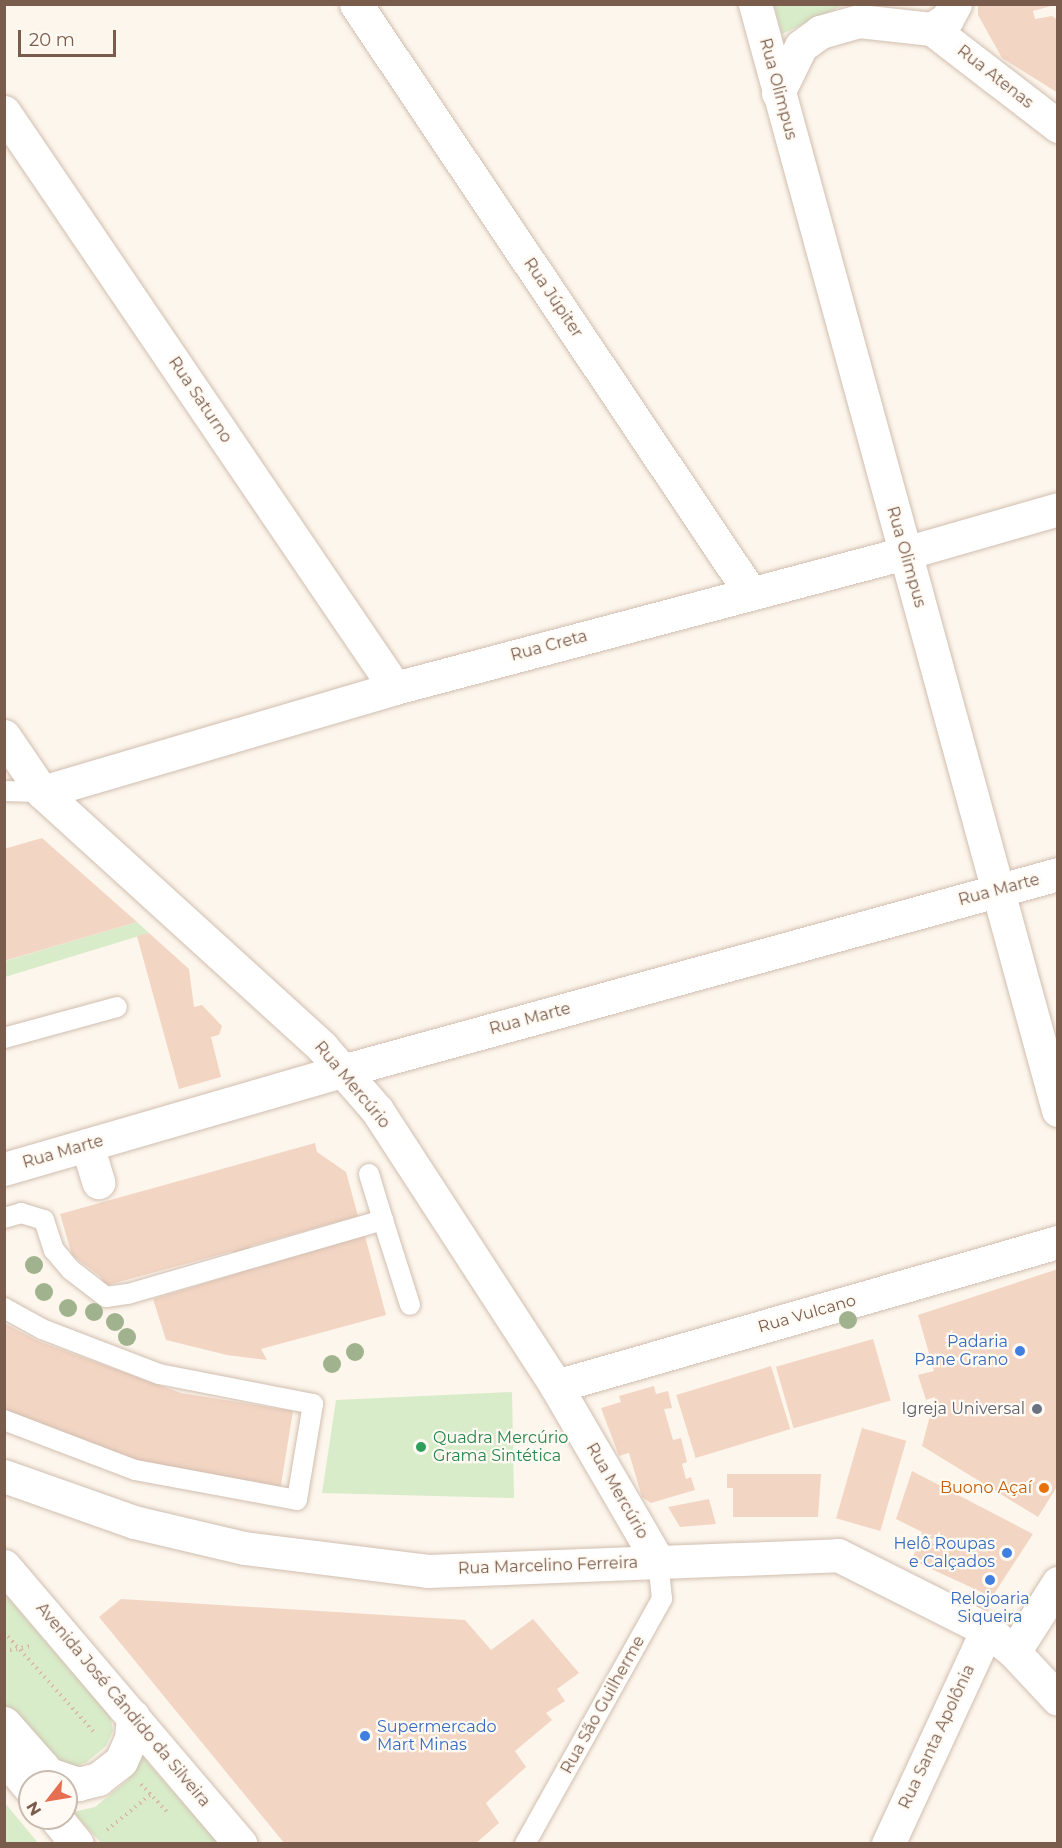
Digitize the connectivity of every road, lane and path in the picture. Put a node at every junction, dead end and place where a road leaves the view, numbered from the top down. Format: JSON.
{"nodes":[{"id":1,"x":356,"y":4,"type":"edge"},
{"id":2,"x":755,"y":4,"type":"edge"},
{"id":3,"x":955,"y":4,"type":"edge"},
{"id":4,"x":932,"y":29,"type":"junction"},
{"id":5,"x":778,"y":93,"type":"junction"},
{"id":6,"x":4,"y":112,"type":"edge"},
{"id":7,"x":1058,"y":126,"type":"edge"},
{"id":8,"x":1058,"y":509,"type":"edge"},
{"id":9,"x":905,"y":554,"type":"junction"},
{"id":10,"x":750,"y":592,"type":"junction"},
{"id":11,"x":395,"y":688,"type":"junction"},
{"id":12,"x":4,"y":736,"type":"edge"},
{"id":13,"x":4,"y":791,"type":"edge"},
{"id":14,"x":42,"y":792,"type":"junction"},
{"id":15,"x":1058,"y":874,"type":"edge"},
{"id":16,"x":1000,"y":890,"type":"junction"},
{"id":17,"x":117,"y":1007,"type":"dead end"},
{"id":18,"x":4,"y":1038,"type":"edge"},
{"id":19,"x":342,"y":1071,"type":"junction"},
{"id":20,"x":1058,"y":1110,"type":"edge"},
{"id":21,"x":87,"y":1145,"type":"junction"},
{"id":22,"x":4,"y":1169,"type":"edge"},
{"id":23,"x":369,"y":1174,"type":"dead end"},
{"id":24,"x":98,"y":1182,"type":"dead end"},
{"id":25,"x":4,"y":1218,"type":"edge"},
{"id":26,"x":383,"y":1220,"type":"junction"},
{"id":27,"x":1058,"y":1242,"type":"edge"},
{"id":28,"x":410,"y":1305,"type":"dead end"},
{"id":29,"x":4,"y":1308,"type":"edge"},
{"id":30,"x":556,"y":1386,"type":"junction"},
{"id":31,"x":4,"y":1420,"type":"edge"},
{"id":32,"x":4,"y":1476,"type":"edge"},
{"id":33,"x":658,"y":1561,"type":"junction"},
{"id":34,"x":4,"y":1566,"type":"edge"},
{"id":35,"x":1058,"y":1583,"type":"edge"},
{"id":36,"x":987,"y":1630,"type":"junction"},
{"id":37,"x":1014,"y":1652,"type":"junction"},
{"id":38,"x":1058,"y":1699,"type":"edge"},
{"id":39,"x":132,"y":1716,"type":"junction"},
{"id":40,"x":4,"y":1723,"type":"edge"},
{"id":41,"x":4,"y":1757,"type":"edge"},
{"id":42,"x":176,"y":1770,"type":"junction"},
{"id":43,"x":18,"y":1774,"type":"edge"},
{"id":44,"x":73,"y":1830,"type":"edge"},
{"id":45,"x":88,"y":1840,"type":"edge"},
{"id":46,"x":241,"y":1844,"type":"edge"},
{"id":47,"x":525,"y":1844,"type":"edge"},
{"id":48,"x":888,"y":1844,"type":"edge"}],
"edges":[{"from":1,"to":10,"type":"street","name":"Rua Júpiter"},
{"from":2,"to":5,"type":"street","name":"Rua Olimpus"},
{"from":3,"to":4,"type":"street"},
{"from":4,"to":5,"type":"street"},
{"from":4,"to":7,"type":"street","name":"Rua Atenas"},
{"from":5,"to":9,"type":"street","name":"Rua Olimpus"},
{"from":6,"to":11,"type":"street","name":"Rua Saturno"},
{"from":8,"to":9,"type":"street","name":"Rua Creta"},
{"from":9,"to":10,"type":"street","name":"Rua Creta"},
{"from":9,"to":16,"type":"street","name":"Rua Olimpus"},
{"from":10,"to":11,"type":"street","name":"Rua Creta"},
{"from":11,"to":14,"type":"street","name":"Rua Creta"},
{"from":12,"to":14,"type":"street","name":"Rua Mercúrio"},
{"from":13,"to":14,"type":"lane"},
{"from":14,"to":19,"type":"street","name":"Rua Mercúrio"},
{"from":15,"to":16,"type":"street","name":"Rua Marte"},
{"from":16,"to":19,"type":"street","name":"Rua Marte"},
{"from":16,"to":20,"type":"street","name":"Rua Olimpus"},
{"from":17,"to":18,"type":"lane"},
{"from":19,"to":21,"type":"street","name":"Rua Marte"},
{"from":19,"to":30,"type":"street","name":"Rua Mercúrio"},
{"from":21,"to":22,"type":"street","name":"Rua Marte"},
{"from":21,"to":24,"type":"street"},
{"from":23,"to":26,"type":"lane"},
{"from":25,"to":26,"type":"lane"},
{"from":26,"to":28,"type":"lane"},
{"from":27,"to":30,"type":"street","name":"Rua Vulcano"},
{"from":29,"to":31,"type":"lane"},
{"from":30,"to":33,"type":"street","name":"Rua Mercúrio"},
{"from":32,"to":33,"type":"street","name":"Rua Marcelino Ferreira"},
{"from":33,"to":36,"type":"street","name":"Rua Marcelino Ferreira"},
{"from":33,"to":47,"type":"lane","name":"Rua São Guilherme"},
{"from":34,"to":39,"type":"street","name":"Avenida José Cândido da Silveira"},
{"from":35,"to":37,"type":"street"},
{"from":36,"to":37,"type":"street","name":"Rua Marcelino Ferreira"},
{"from":36,"to":48,"type":"street","name":"Rua Santa Apolônia"},
{"from":37,"to":38,"type":"street","name":"Rua Marcelino Ferreira"},
{"from":39,"to":40,"type":"street"},
{"from":39,"to":42,"type":"street","name":"Avenida José Cândido da Silveira"},
{"from":41,"to":43,"type":"street"},
{"from":42,"to":45,"type":"path"},
{"from":42,"to":46,"type":"street","name":"Avenida José Cândido da Silveira"},
{"from":44,"to":45,"type":"street"}]}
